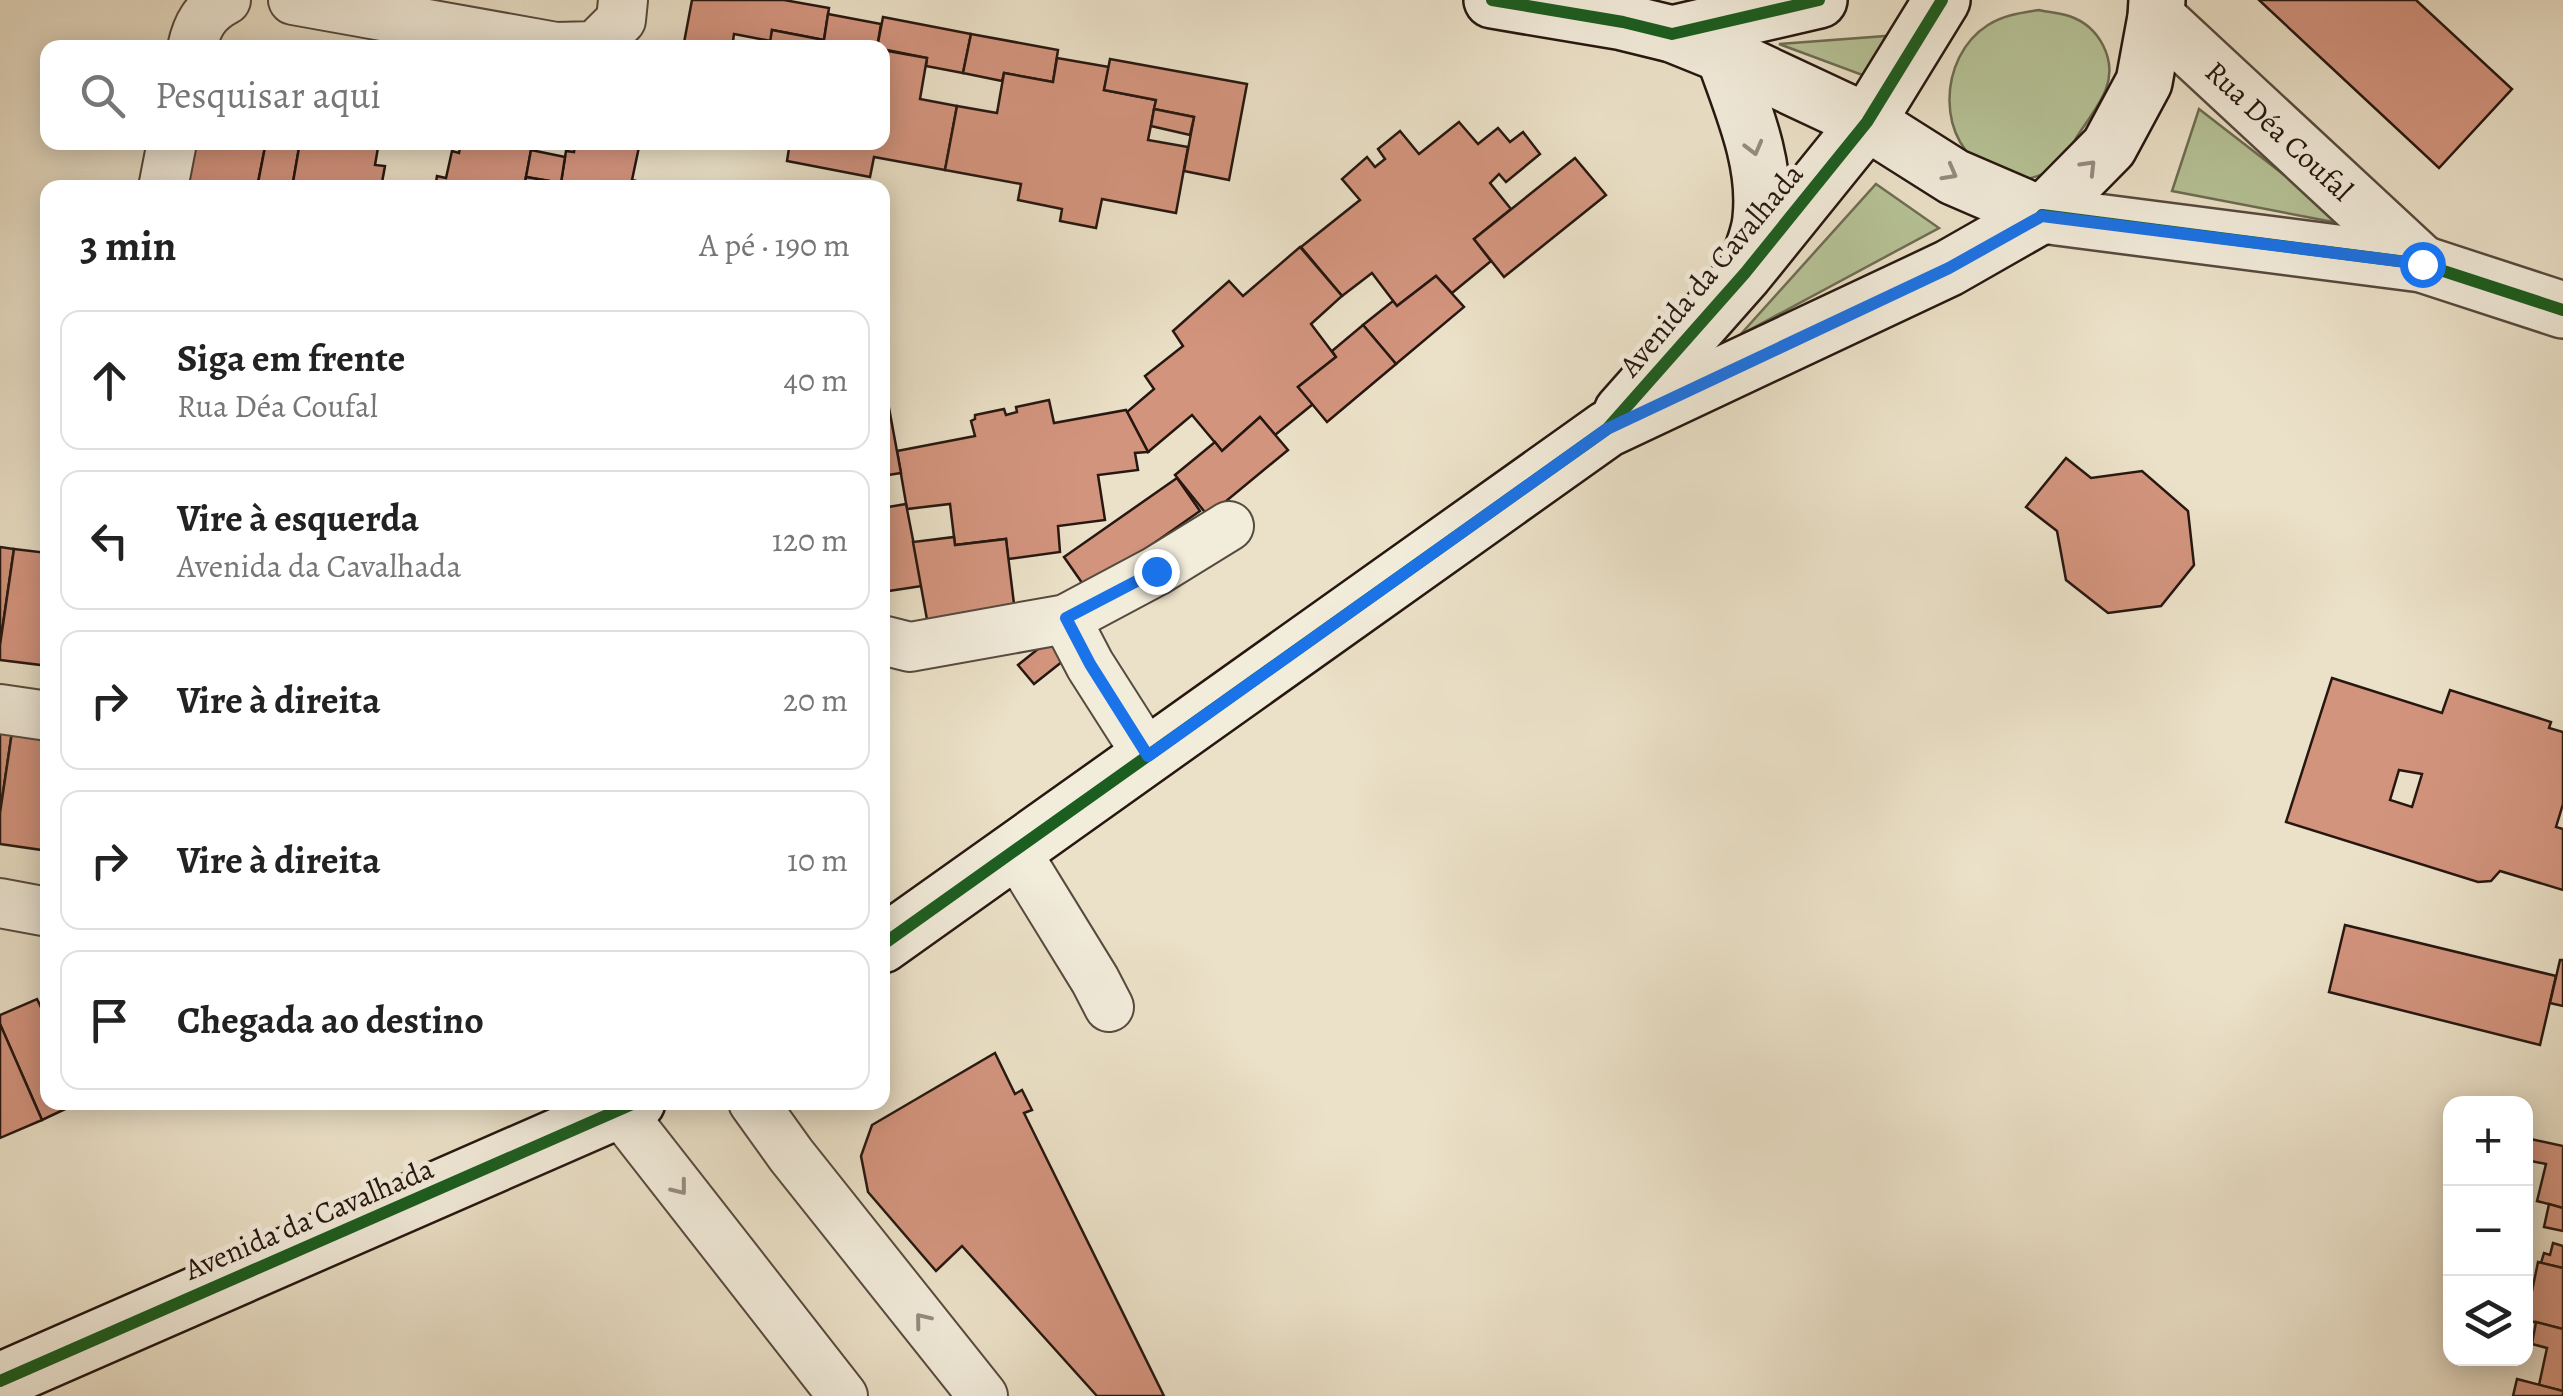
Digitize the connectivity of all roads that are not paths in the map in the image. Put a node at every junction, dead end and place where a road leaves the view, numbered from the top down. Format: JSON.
{"nodes":[{"id":1,"x":226,"y":0,"type":"edge"},
{"id":2,"x":293,"y":0,"type":"edge"},
{"id":3,"x":623,"y":0,"type":"edge"},
{"id":4,"x":1492,"y":0,"type":"edge"},
{"id":5,"x":1819,"y":0,"type":"edge"},
{"id":6,"x":1942,"y":0,"type":"edge"},
{"id":7,"x":2149,"y":6,"type":"edge"},
{"id":8,"x":1642,"y":19,"type":"edge"},
{"id":9,"x":194,"y":40,"type":"edge"},
{"id":10,"x":522,"y":40,"type":"edge"},
{"id":11,"x":600,"y":40,"type":"edge"},
{"id":12,"x":1724,"y":55,"type":"junction"},
{"id":13,"x":1867,"y":122,"type":"junction"},
{"id":14,"x":170,"y":150,"type":"edge"},
{"id":15,"x":165,"y":180,"type":"edge"},
{"id":16,"x":2042,"y":216,"type":"junction"},
{"id":17,"x":2422,"y":264,"type":"junction"},
{"id":18,"x":1746,"y":273,"type":"junction"},
{"id":19,"x":2563,"y":310,"type":"edge"},
{"id":20,"x":1607,"y":429,"type":"junction"},
{"id":21,"x":1229,"y":526,"type":"dead end"},
{"id":22,"x":1066,"y":618,"type":"junction"},
{"id":23,"x":890,"y":642,"type":"edge"},
{"id":24,"x":0,"y":709,"type":"edge"},
{"id":25,"x":40,"y":715,"type":"edge"},
{"id":26,"x":1148,"y":756,"type":"junction"},
{"id":27,"x":1015,"y":850,"type":"junction"},
{"id":28,"x":0,"y":904,"type":"edge"},
{"id":29,"x":40,"y":911,"type":"edge"},
{"id":30,"x":890,"y":938,"type":"edge"},
{"id":31,"x":1110,"y":1007,"type":"dead end"},
{"id":32,"x":614,"y":1110,"type":"edge"},
{"id":33,"x":629,"y":1110,"type":"edge"},
{"id":34,"x":759,"y":1110,"type":"edge"},
{"id":35,"x":0,"y":1380,"type":"edge"},
{"id":36,"x":842,"y":1396,"type":"edge"},
{"id":37,"x":983,"y":1396,"type":"edge"}],
"edges":[{"from":1,"to":9,"type":"street"},
{"from":2,"to":10,"type":"street"},
{"from":3,"to":11,"type":"street"},
{"from":4,"to":8,"type":"main road","name":"Rua Déa Coufal"},
{"from":5,"to":8,"type":"main road","name":"Rua Déa Coufal"},
{"from":6,"to":13,"type":"main road","name":"Avenida da Cavalhada"},
{"from":16,"to":7,"type":"main road","name":"Avenida da Cavalhada","one_way":true},
{"from":7,"to":17,"type":"main road","name":"Rua Déa Coufal"},
{"from":8,"to":12,"type":"main road","name":"Rua Déa Coufal"},
{"from":12,"to":13,"type":"main road","name":"Rua Déa Coufal"},
{"from":12,"to":18,"type":"main road","one_way":true},
{"from":13,"to":16,"type":"main road","name":"Rua Déa Coufal","one_way":true},
{"from":13,"to":18,"type":"main road","name":"Avenida da Cavalhada"},
{"from":14,"to":15,"type":"street"},
{"from":16,"to":17,"type":"main road","name":"Rua Déa Coufal"},
{"from":16,"to":20,"type":"main road","name":"Avenida da Cavalhada"},
{"from":17,"to":19,"type":"main road","name":"Rua Déa Coufal"},
{"from":18,"to":20,"type":"main road","name":"Avenida da Cavalhada"},
{"from":20,"to":26,"type":"main road","name":"Avenida da Cavalhada"},
{"from":21,"to":22,"type":"street"},
{"from":22,"to":23,"type":"street"},
{"from":22,"to":26,"type":"street"},
{"from":24,"to":25,"type":"street"},
{"from":26,"to":27,"type":"main road","name":"Avenida da Cavalhada"},
{"from":27,"to":30,"type":"main road","name":"Avenida da Cavalhada"},
{"from":27,"to":31,"type":"street"},
{"from":28,"to":29,"type":"street"},
{"from":32,"to":35,"type":"main road","name":"Avenida da Cavalhada"},
{"from":33,"to":36,"type":"street","one_way":true},
{"from":37,"to":34,"type":"street","one_way":true}]}
